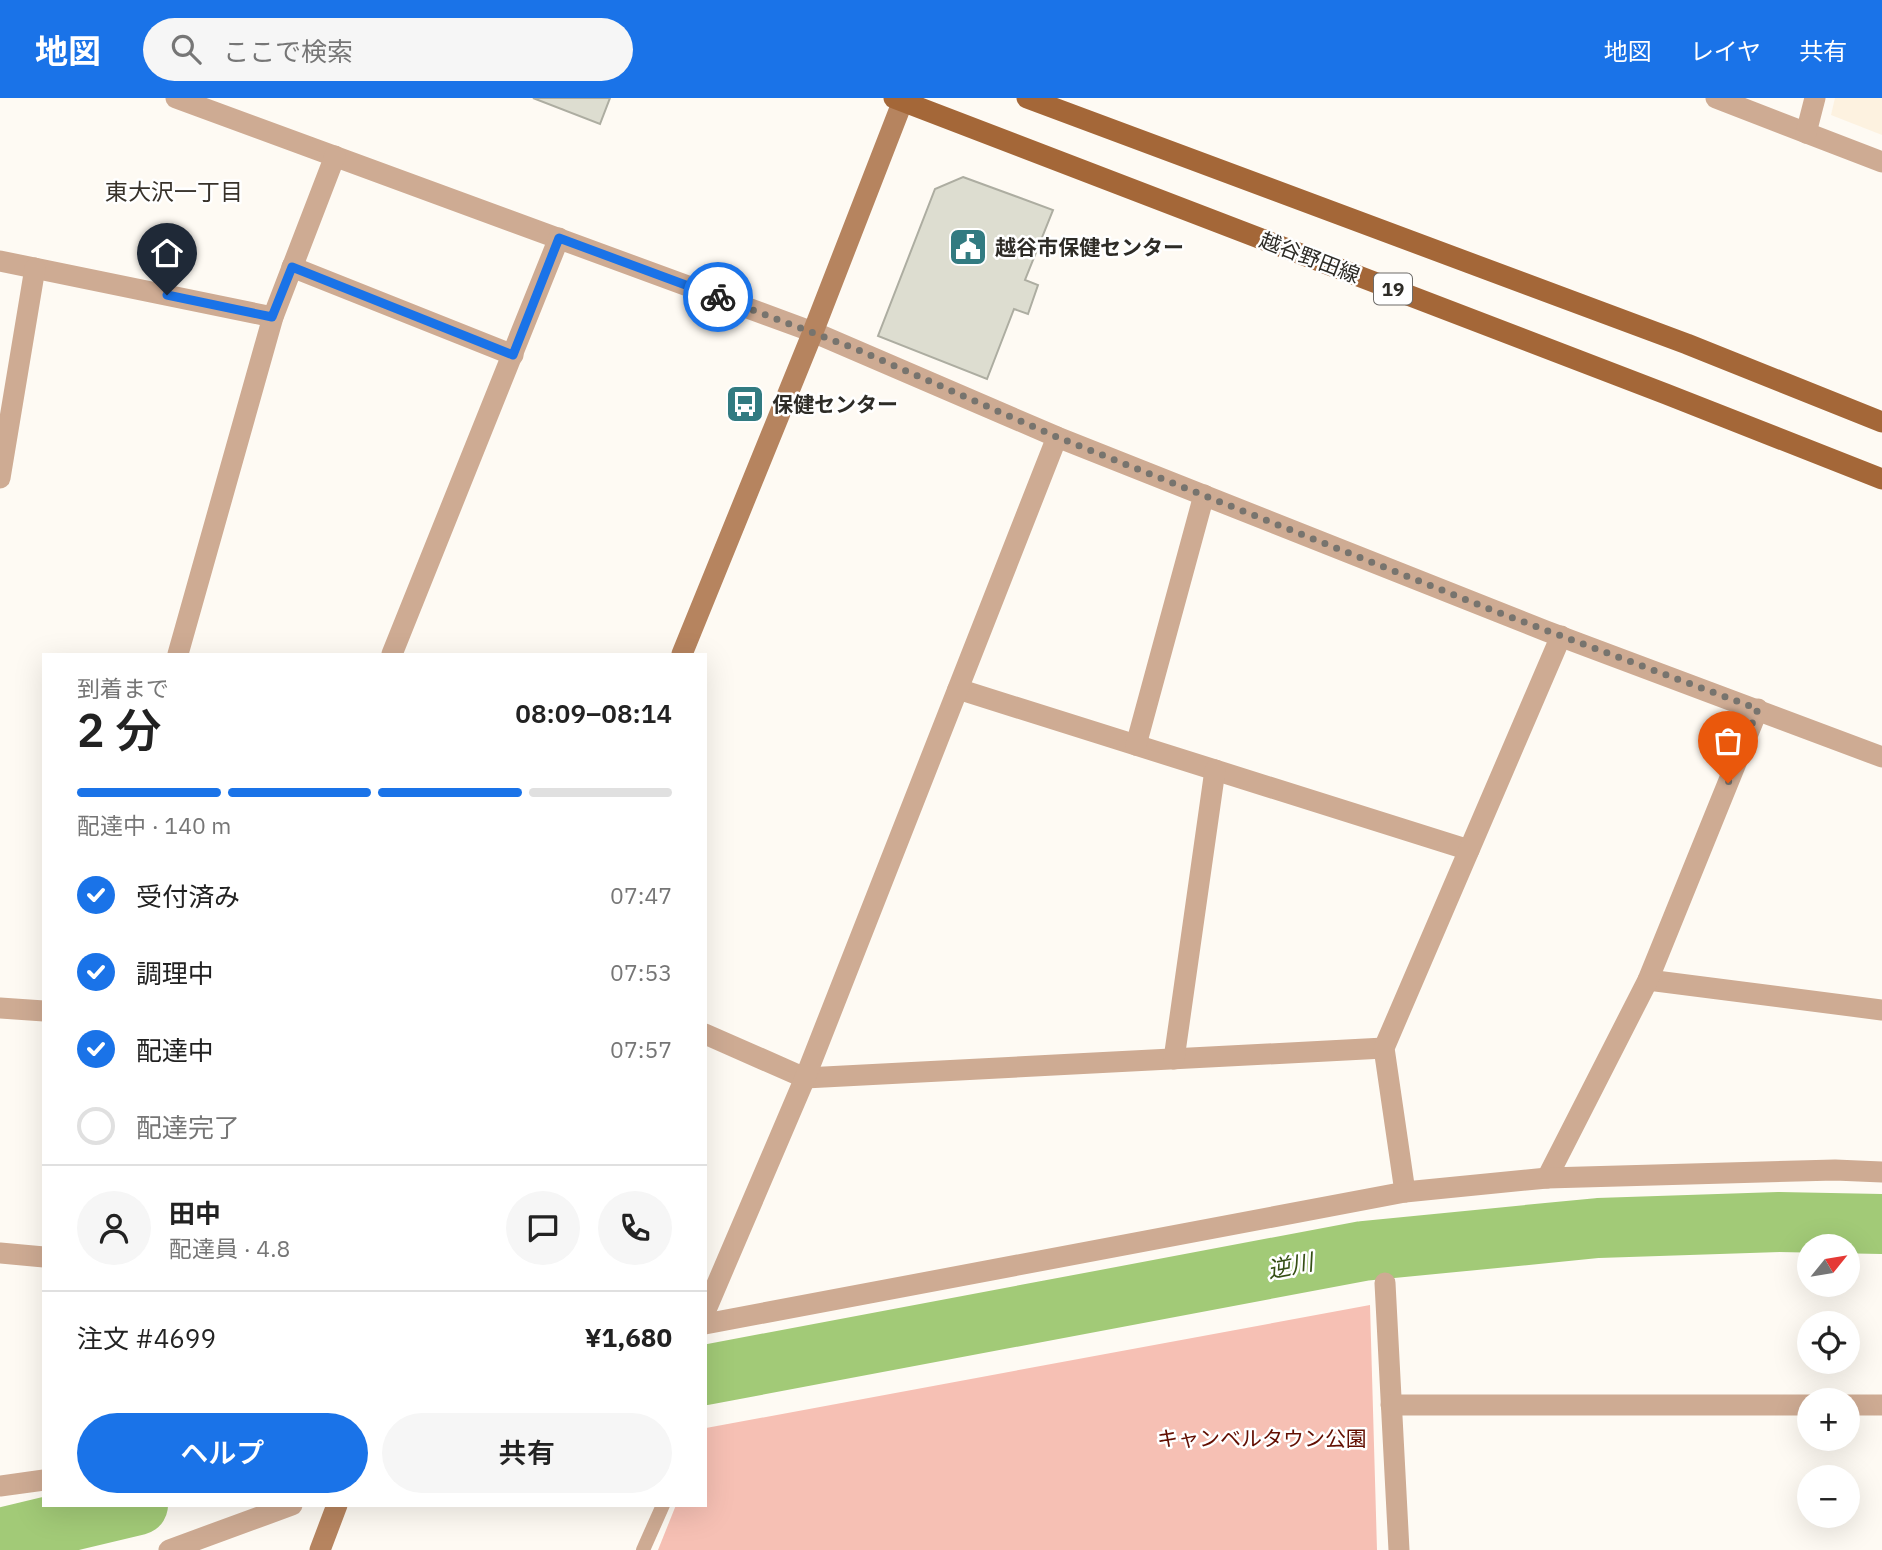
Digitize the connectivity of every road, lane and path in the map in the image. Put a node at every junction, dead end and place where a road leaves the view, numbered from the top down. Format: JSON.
{"nodes":[{"id":1,"x":176,"y":98,"type":"edge"},
{"id":2,"x":1027,"y":98,"type":"edge"},
{"id":3,"x":1716,"y":98,"type":"edge"},
{"id":4,"x":1815,"y":98,"type":"edge"},
{"id":5,"x":900,"y":99,"type":"edge"},
{"id":6,"x":1806,"y":133,"type":"junction"},
{"id":7,"x":335,"y":156,"type":"junction"},
{"id":8,"x":1882,"y":162,"type":"edge"},
{"id":9,"x":559,"y":238,"type":"junction"},
{"id":10,"x":0,"y":261,"type":"edge"},
{"id":11,"x":292,"y":267,"type":"junction"},
{"id":12,"x":35,"y":268,"type":"junction"},
{"id":13,"x":272,"y":317,"type":"junction"},
{"id":14,"x":813,"y":332,"type":"junction"},
{"id":15,"x":513,"y":355,"type":"junction"},
{"id":16,"x":1882,"y":422,"type":"edge"},
{"id":17,"x":1057,"y":437,"type":"junction"},
{"id":18,"x":0,"y":478,"type":"edge"},
{"id":19,"x":1882,"y":479,"type":"edge"},
{"id":20,"x":1204,"y":495,"type":"junction"},
{"id":21,"x":1561,"y":636,"type":"junction"},
{"id":22,"x":178,"y":653,"type":"edge"},
{"id":23,"x":391,"y":653,"type":"edge"},
{"id":24,"x":682,"y":653,"type":"edge"},
{"id":25,"x":958,"y":690,"type":"junction"},
{"id":26,"x":1758,"y":709,"type":"junction"},
{"id":27,"x":1136,"y":745,"type":"junction"},
{"id":28,"x":1882,"y":757,"type":"edge"},
{"id":29,"x":1215,"y":770,"type":"junction"},
{"id":30,"x":1469,"y":850,"type":"junction"},
{"id":31,"x":1648,"y":980,"type":"junction"},
{"id":32,"x":0,"y":1008,"type":"edge"},
{"id":33,"x":1882,"y":1010,"type":"edge"},
{"id":34,"x":42,"y":1011,"type":"edge"},
{"id":35,"x":707,"y":1035,"type":"edge"},
{"id":36,"x":1384,"y":1048,"type":"junction"},
{"id":37,"x":1174,"y":1059,"type":"junction"},
{"id":38,"x":805,"y":1078,"type":"junction"},
{"id":39,"x":1882,"y":1172,"type":"edge"},
{"id":40,"x":1547,"y":1178,"type":"junction"},
{"id":41,"x":1405,"y":1192,"type":"junction"},
{"id":42,"x":0,"y":1253,"type":"edge"},
{"id":43,"x":42,"y":1257,"type":"edge"},
{"id":44,"x":1385,"y":1283,"type":"dead end"},
{"id":45,"x":707,"y":1307,"type":"edge"},
{"id":46,"x":707,"y":1324,"type":"edge"},
{"id":47,"x":1391,"y":1405,"type":"junction"},
{"id":48,"x":1797,"y":1405,"type":"edge"},
{"id":49,"x":1860,"y":1405,"type":"edge"},
{"id":50,"x":1882,"y":1405,"type":"edge"},
{"id":51,"x":42,"y":1480,"type":"edge"},
{"id":52,"x":0,"y":1486,"type":"edge"},
{"id":53,"x":287,"y":1507,"type":"edge"},
{"id":54,"x":336,"y":1507,"type":"edge"},
{"id":55,"x":662,"y":1507,"type":"edge"},
{"id":56,"x":169,"y":1550,"type":"edge"},
{"id":57,"x":320,"y":1550,"type":"edge"},
{"id":58,"x":643,"y":1550,"type":"edge"},
{"id":59,"x":1399,"y":1550,"type":"edge"}],
"edges":[{"from":1,"to":7,"type":"street"},
{"from":2,"to":16,"type":"main road","number":"19"},
{"from":3,"to":6,"type":"street"},
{"from":4,"to":6,"type":"street"},
{"from":5,"to":14,"type":"street"},
{"from":5,"to":19,"type":"main road","name":"越谷野田線","number":"19"},
{"from":6,"to":8,"type":"street"},
{"from":7,"to":9,"type":"street"},
{"from":7,"to":11,"type":"street"},
{"from":9,"to":14,"type":"street"},
{"from":9,"to":15,"type":"street"},
{"from":10,"to":12,"type":"street"},
{"from":11,"to":13,"type":"street"},
{"from":11,"to":15,"type":"street"},
{"from":12,"to":13,"type":"street"},
{"from":12,"to":18,"type":"street"},
{"from":13,"to":22,"type":"street"},
{"from":14,"to":17,"type":"street"},
{"from":14,"to":24,"type":"street"},
{"from":15,"to":23,"type":"street"},
{"from":17,"to":20,"type":"street"},
{"from":17,"to":25,"type":"street"},
{"from":20,"to":21,"type":"street"},
{"from":20,"to":27,"type":"street"},
{"from":21,"to":26,"type":"street"},
{"from":21,"to":30,"type":"street"},
{"from":25,"to":27,"type":"street"},
{"from":25,"to":38,"type":"street"},
{"from":26,"to":28,"type":"street"},
{"from":26,"to":31,"type":"street"},
{"from":27,"to":29,"type":"street"},
{"from":29,"to":30,"type":"street"},
{"from":29,"to":37,"type":"street"},
{"from":30,"to":36,"type":"street"},
{"from":31,"to":33,"type":"street"},
{"from":31,"to":40,"type":"street"},
{"from":32,"to":34,"type":"street"},
{"from":35,"to":38,"type":"street"},
{"from":36,"to":37,"type":"street"},
{"from":36,"to":41,"type":"street"},
{"from":37,"to":38,"type":"street"},
{"from":38,"to":45,"type":"street"},
{"from":39,"to":40,"type":"street"},
{"from":40,"to":41,"type":"street"},
{"from":41,"to":46,"type":"street"},
{"from":42,"to":43,"type":"street"},
{"from":44,"to":47,"type":"street"},
{"from":47,"to":48,"type":"street"},
{"from":47,"to":59,"type":"street"},
{"from":49,"to":50,"type":"street"},
{"from":51,"to":52,"type":"street"},
{"from":53,"to":56,"type":"street"},
{"from":54,"to":57,"type":"street"},
{"from":55,"to":58,"type":"lane"}]}
